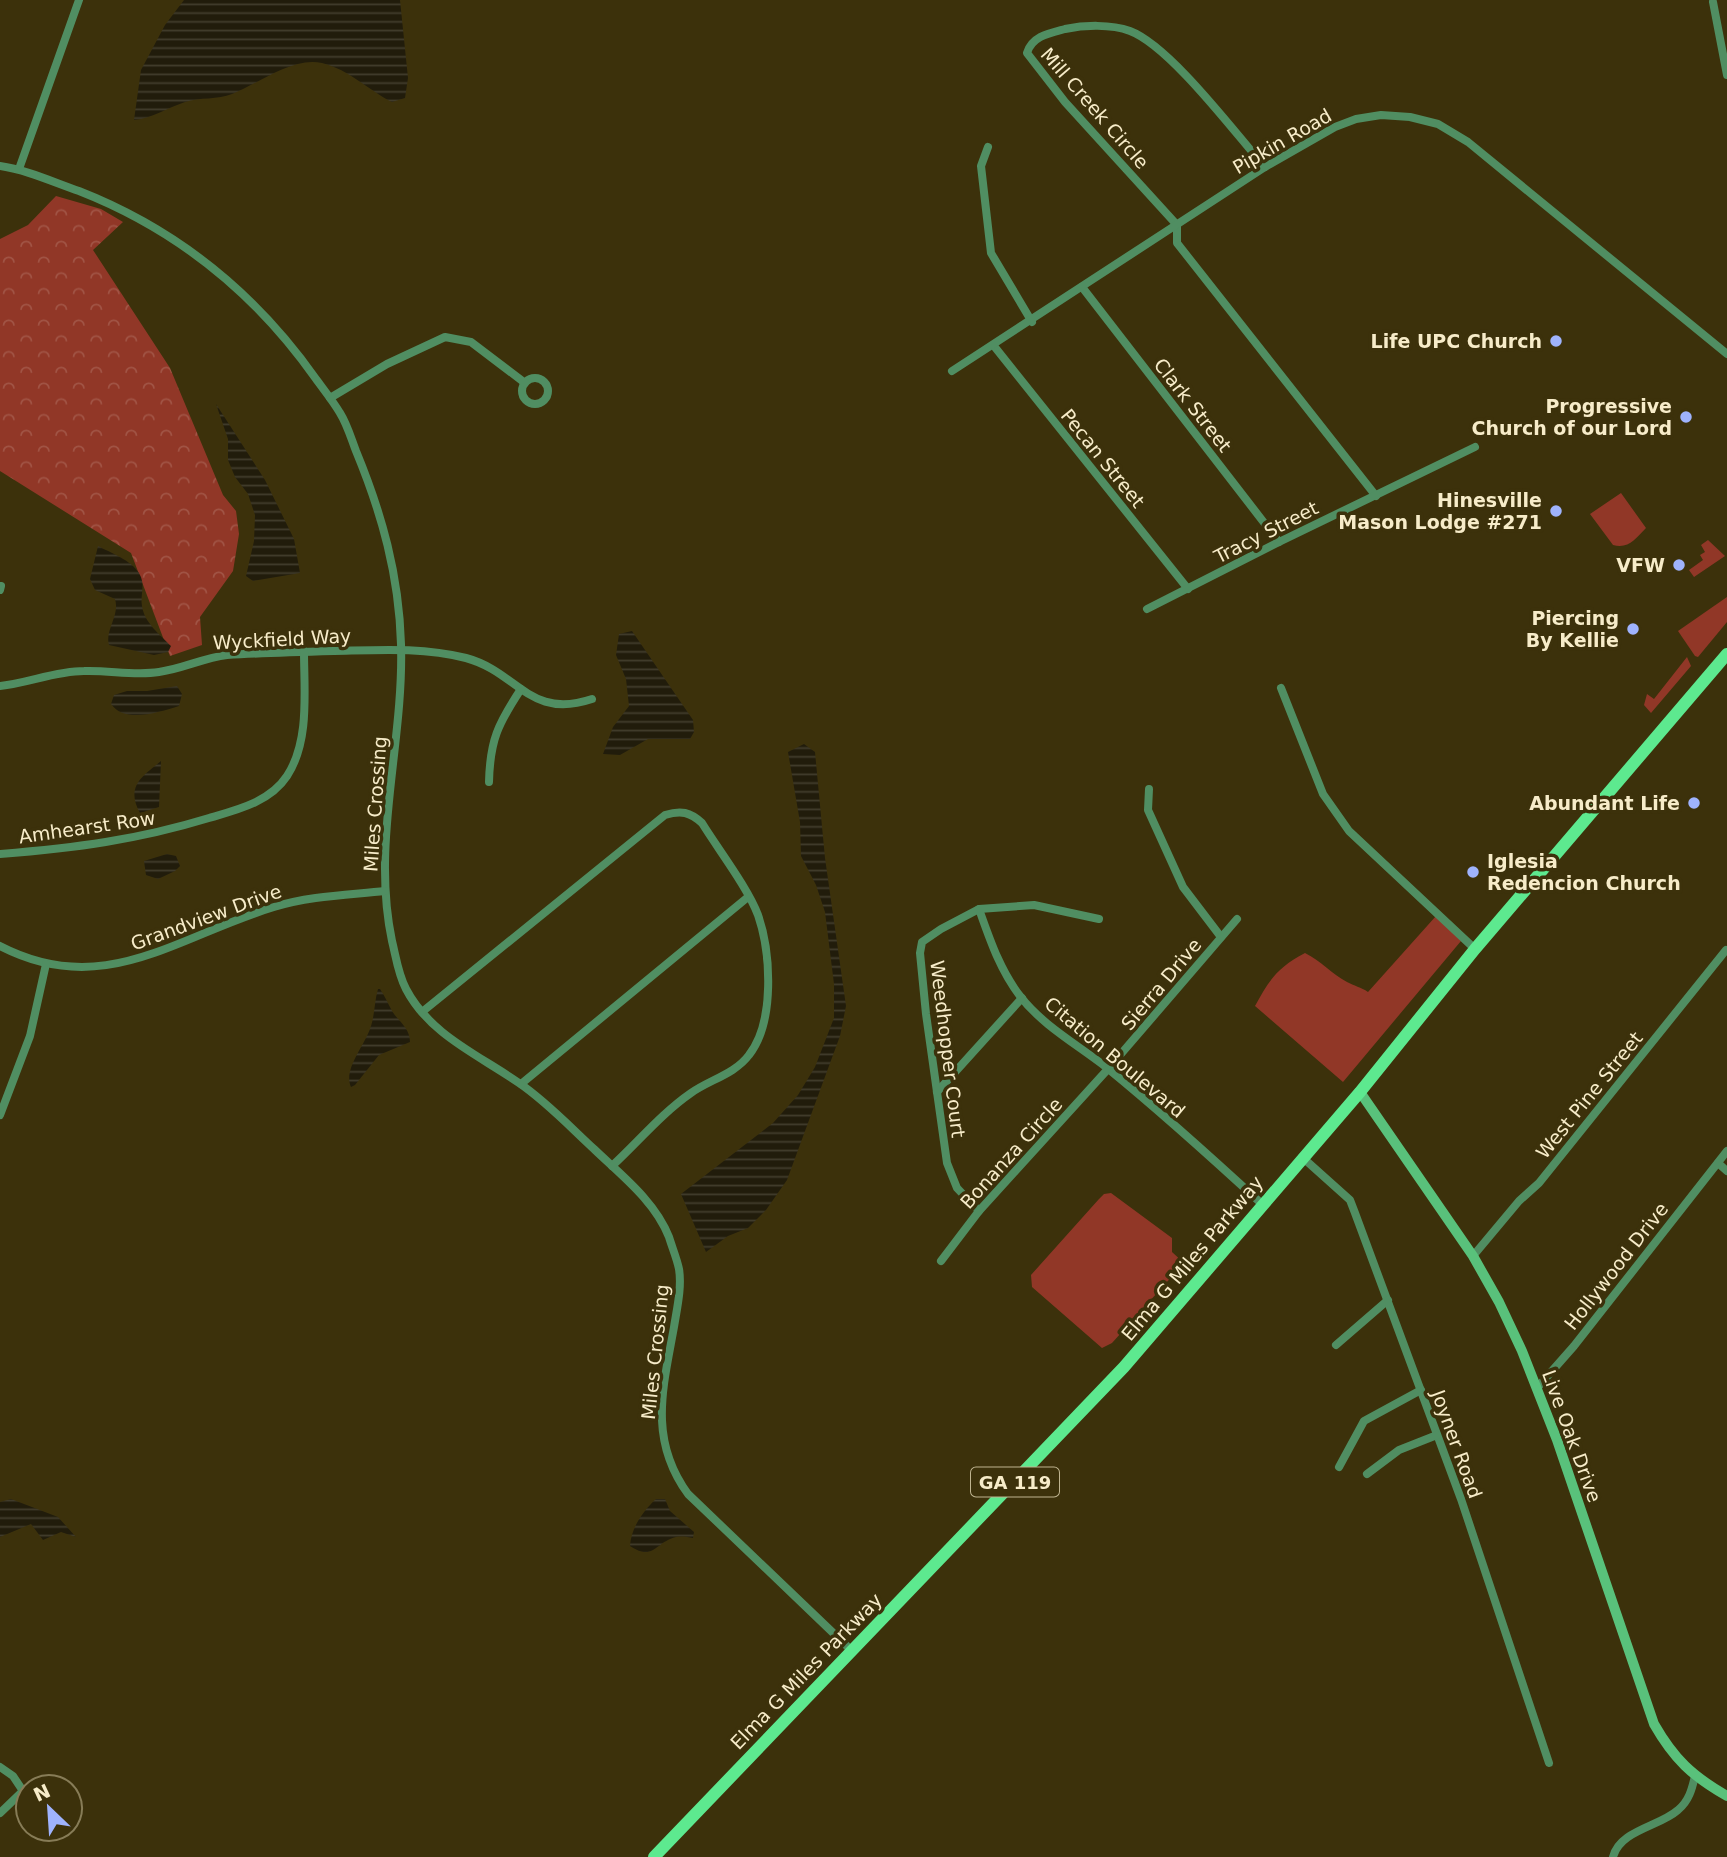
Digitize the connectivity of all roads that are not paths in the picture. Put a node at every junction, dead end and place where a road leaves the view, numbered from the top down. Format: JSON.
{"nodes":[{"id":1,"x":79,"y":0,"type":"edge"},
{"id":2,"x":1713,"y":2,"type":"edge"},
{"id":3,"x":1725,"y":45,"type":"edge"},
{"id":4,"x":1727,"y":75,"type":"edge"},
{"id":5,"x":988,"y":147,"type":"dead end"},
{"id":6,"x":0,"y":166,"type":"edge"},
{"id":7,"x":1265,"y":167,"type":"junction"},
{"id":8,"x":19,"y":169,"type":"junction"},
{"id":9,"x":1177,"y":225,"type":"junction"},
{"id":10,"x":1082,"y":287,"type":"junction"},
{"id":11,"x":1032,"y":322,"type":"junction"},
{"id":12,"x":1727,"y":339,"type":"edge"},
{"id":13,"x":993,"y":346,"type":"junction"},
{"id":14,"x":1719,"y":347,"type":"junction"},
{"id":15,"x":1727,"y":354,"type":"edge"},
{"id":16,"x":953,"y":371,"type":"dead end"},
{"id":17,"x":525,"y":383,"type":"dead end"},
{"id":18,"x":330,"y":398,"type":"junction"},
{"id":19,"x":1475,"y":447,"type":"dead end"},
{"id":20,"x":1376,"y":496,"type":"junction"},
{"id":21,"x":1279,"y":542,"type":"junction"},
{"id":22,"x":1188,"y":589,"type":"junction"},
{"id":23,"x":1147,"y":609,"type":"dead end"},
{"id":24,"x":401,"y":648,"type":"junction"},
{"id":25,"x":304,"y":651,"type":"junction"},
{"id":26,"x":1727,"y":654,"type":"edge"},
{"id":27,"x":0,"y":686,"type":"edge"},
{"id":28,"x":520,"y":688,"type":"junction"},
{"id":29,"x":1281,"y":688,"type":"dead end"},
{"id":30,"x":592,"y":699,"type":"dead end"},
{"id":31,"x":489,"y":782,"type":"dead end"},
{"id":32,"x":1149,"y":789,"type":"dead end"},
{"id":33,"x":0,"y":854,"type":"edge"},
{"id":34,"x":385,"y":891,"type":"junction"},
{"id":35,"x":748,"y":897,"type":"junction"},
{"id":36,"x":979,"y":909,"type":"junction"},
{"id":37,"x":1099,"y":919,"type":"dead end"},
{"id":38,"x":1237,"y":919,"type":"dead end"},
{"id":39,"x":1221,"y":937,"type":"junction"},
{"id":40,"x":0,"y":946,"type":"edge"},
{"id":41,"x":1475,"y":948,"type":"junction"},
{"id":42,"x":1726,"y":950,"type":"edge"},
{"id":43,"x":46,"y":964,"type":"junction"},
{"id":44,"x":1022,"y":998,"type":"junction"},
{"id":45,"x":422,"y":1012,"type":"junction"},
{"id":46,"x":1108,"y":1069,"type":"junction"},
{"id":47,"x":521,"y":1084,"type":"junction"},
{"id":48,"x":937,"y":1092,"type":"junction"},
{"id":49,"x":1360,"y":1092,"type":"junction"},
{"id":50,"x":0,"y":1115,"type":"edge"},
{"id":51,"x":1727,"y":1151,"type":"edge"},
{"id":52,"x":1302,"y":1157,"type":"junction"},
{"id":53,"x":1718,"y":1163,"type":"junction"},
{"id":54,"x":612,"y":1167,"type":"junction"},
{"id":55,"x":1727,"y":1171,"type":"edge"},
{"id":56,"x":1263,"y":1205,"type":"junction"},
{"id":57,"x":979,"y":1211,"type":"junction"},
{"id":58,"x":1473,"y":1256,"type":"junction"},
{"id":59,"x":941,"y":1261,"type":"dead end"},
{"id":60,"x":1388,"y":1300,"type":"junction"},
{"id":61,"x":1336,"y":1345,"type":"dead end"},
{"id":62,"x":1536,"y":1388,"type":"junction"},
{"id":63,"x":1421,"y":1390,"type":"junction"},
{"id":64,"x":1437,"y":1434,"type":"junction"},
{"id":65,"x":1339,"y":1467,"type":"dead end"},
{"id":66,"x":1367,"y":1474,"type":"dead end"},
{"id":67,"x":851,"y":1650,"type":"junction"},
{"id":68,"x":1549,"y":1763,"type":"dead end"},
{"id":69,"x":0,"y":1767,"type":"edge"},
{"id":70,"x":1695,"y":1776,"type":"junction"},
{"id":71,"x":1727,"y":1797,"type":"edge"},
{"id":72,"x":0,"y":1813,"type":"edge"},
{"id":73,"x":654,"y":1857,"type":"edge"},
{"id":74,"x":1613,"y":1857,"type":"edge"}],
"edges":[{"from":1,"to":8,"type":"street"},
{"from":2,"to":3,"type":"street"},
{"from":3,"to":4,"type":"street"},
{"from":5,"to":11,"type":"street"},
{"from":6,"to":8,"type":"street","name":"Miles Crossing"},
{"from":7,"to":9,"type":"street","name":"Pipkin Road"},
{"from":7,"to":9,"type":"street","name":"Mill Creek Circle"},
{"from":7,"to":14,"type":"street","name":"Pipkin Road"},
{"from":8,"to":18,"type":"street","name":"Miles Crossing"},
{"from":9,"to":10,"type":"street","name":"Pipkin Road"},
{"from":9,"to":20,"type":"street"},
{"from":10,"to":11,"type":"street","name":"Pipkin Road"},
{"from":10,"to":21,"type":"street","name":"Clark Street"},
{"from":11,"to":13,"type":"street","name":"Pipkin Road"},
{"from":12,"to":14,"type":"street"},
{"from":13,"to":16,"type":"street","name":"Pipkin Road"},
{"from":13,"to":22,"type":"street","name":"Pecan Street"},
{"from":14,"to":15,"type":"street","name":"Pipkin Road"},
{"from":17,"to":18,"type":"street"},
{"from":18,"to":24,"type":"street","name":"Miles Crossing"},
{"from":19,"to":20,"type":"street","name":"Tracy Street"},
{"from":20,"to":21,"type":"street","name":"Tracy Street"},
{"from":21,"to":22,"type":"street","name":"Tracy Street"},
{"from":22,"to":23,"type":"street","name":"Tracy Street"},
{"from":24,"to":25,"type":"street","name":"Wyckfield Way"},
{"from":24,"to":28,"type":"street","name":"Wyckfield Way"},
{"from":24,"to":34,"type":"street","name":"Miles Crossing"},
{"from":25,"to":27,"type":"street","name":"Wyckfield Way"},
{"from":25,"to":33,"type":"street","name":"Amhearst Row"},
{"from":26,"to":41,"type":"main road","name":"Elma G Miles Parkway","number":"GA 119"},
{"from":28,"to":30,"type":"street","name":"Wyckfield Way"},
{"from":28,"to":31,"type":"street"},
{"from":29,"to":41,"type":"street"},
{"from":32,"to":39,"type":"street"},
{"from":34,"to":43,"type":"street","name":"Grandview Drive"},
{"from":34,"to":45,"type":"street","name":"Miles Crossing"},
{"from":35,"to":45,"type":"street"},
{"from":35,"to":47,"type":"street"},
{"from":35,"to":54,"type":"street"},
{"from":36,"to":37,"type":"street","name":"Weedhopper Court"},
{"from":36,"to":44,"type":"street","name":"Citation Boulevard"},
{"from":36,"to":48,"type":"street","name":"Weedhopper Court"},
{"from":38,"to":39,"type":"street","name":"Sierra Drive"},
{"from":39,"to":46,"type":"street","name":"Sierra Drive"},
{"from":40,"to":43,"type":"street","name":"Grandview Drive"},
{"from":41,"to":49,"type":"main road","name":"Elma G Miles Parkway","number":"GA 119"},
{"from":42,"to":58,"type":"street","name":"West Pine Street"},
{"from":43,"to":50,"type":"street"},
{"from":44,"to":46,"type":"street","name":"Citation Boulevard"},
{"from":44,"to":48,"type":"street"},
{"from":45,"to":47,"type":"street","name":"Miles Crossing"},
{"from":46,"to":56,"type":"street","name":"Citation Boulevard"},
{"from":46,"to":57,"type":"street","name":"Bonanza Circle"},
{"from":47,"to":54,"type":"street","name":"Miles Crossing"},
{"from":48,"to":57,"type":"street","name":"Weedhopper Court"},
{"from":49,"to":52,"type":"main road","name":"Elma G Miles Parkway","number":"GA 119"},
{"from":49,"to":58,"type":"street","name":"Live Oak Drive"},
{"from":51,"to":53,"type":"street","name":"Hollywood Drive"},
{"from":52,"to":56,"type":"main road","name":"Elma G Miles Parkway","number":"GA 119"},
{"from":52,"to":60,"type":"street","name":"Joyner Road"},
{"from":53,"to":55,"type":"street"},
{"from":53,"to":62,"type":"street","name":"Hollywood Drive"},
{"from":54,"to":67,"type":"street","name":"Miles Crossing"},
{"from":56,"to":67,"type":"main road","name":"Elma G Miles Parkway","number":"GA 119"},
{"from":57,"to":59,"type":"street","name":"Bonanza Circle"},
{"from":58,"to":62,"type":"street","name":"Live Oak Drive"},
{"from":60,"to":61,"type":"street"},
{"from":60,"to":63,"type":"street","name":"Joyner Road"},
{"from":62,"to":70,"type":"street","name":"Live Oak Drive"},
{"from":63,"to":64,"type":"street","name":"Joyner Road"},
{"from":63,"to":65,"type":"street"},
{"from":64,"to":66,"type":"street"},
{"from":64,"to":68,"type":"street","name":"Joyner Road"},
{"from":67,"to":73,"type":"main road","name":"Elma G Miles Parkway","number":"GA 119"},
{"from":69,"to":72,"type":"street"},
{"from":70,"to":71,"type":"street","name":"Live Oak Drive"},
{"from":70,"to":74,"type":"street"}]}
